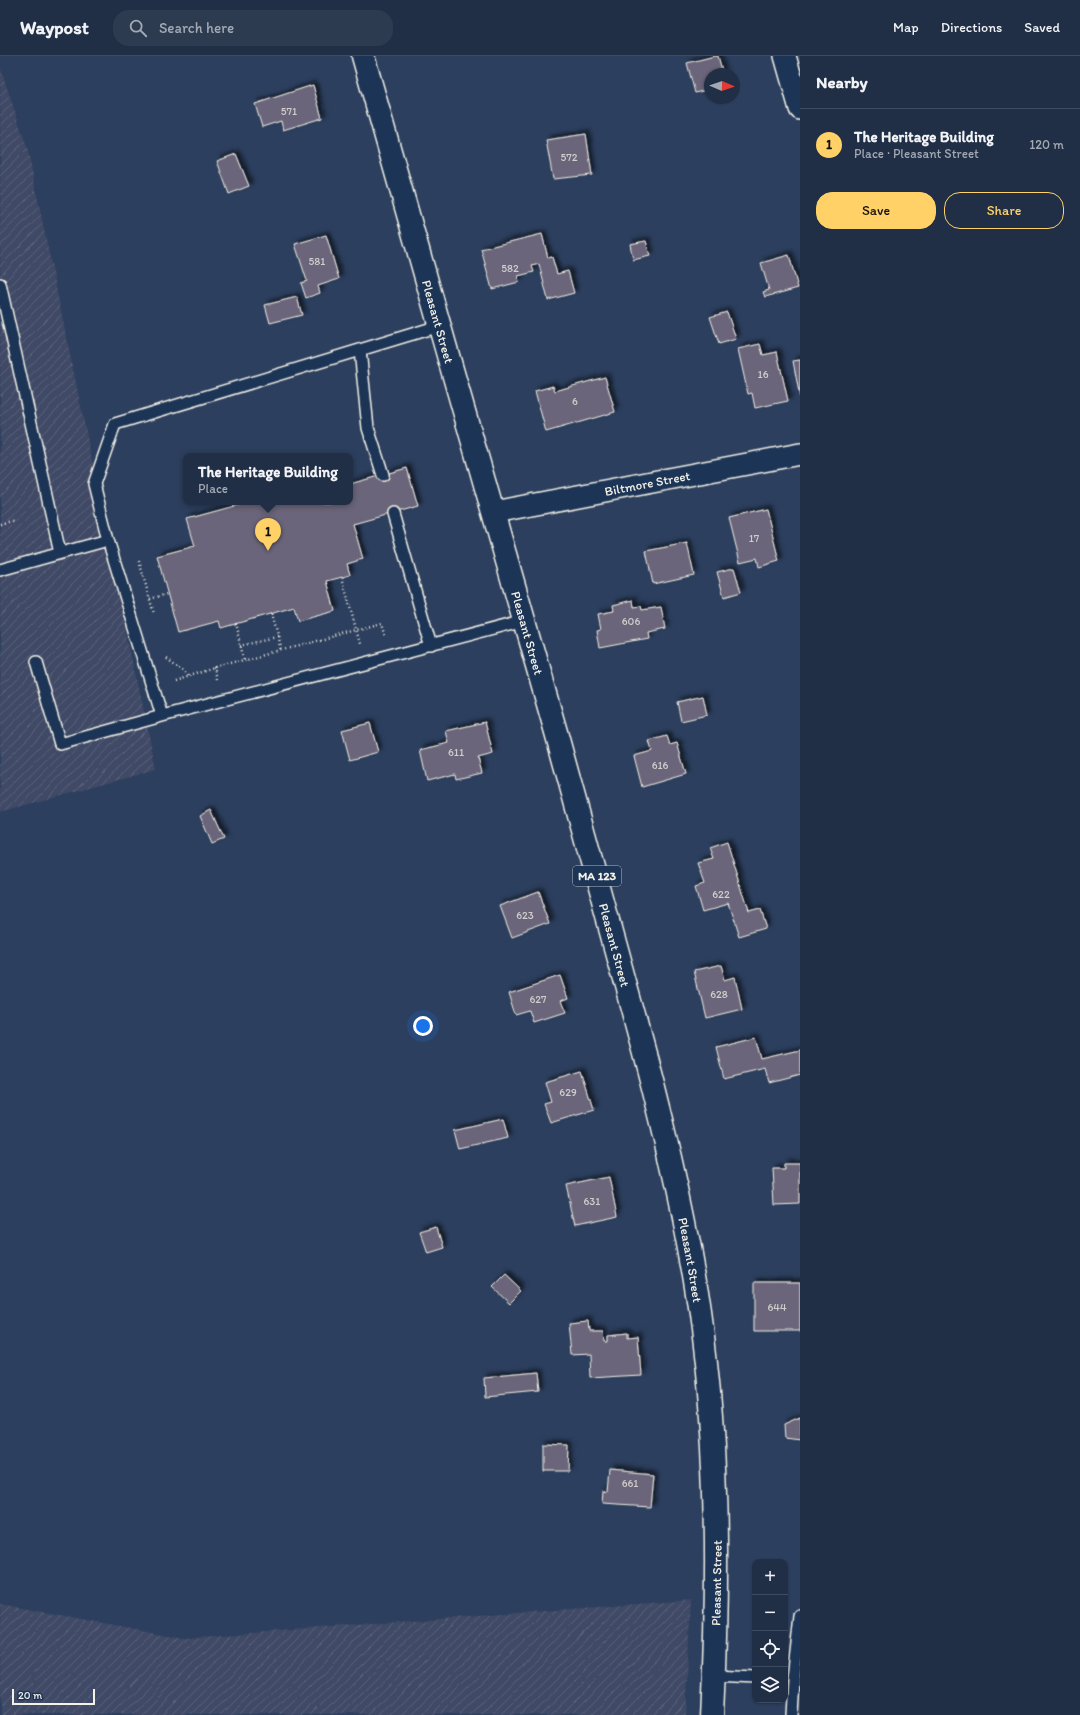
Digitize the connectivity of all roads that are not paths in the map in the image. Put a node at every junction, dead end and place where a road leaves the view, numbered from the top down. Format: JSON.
{"nodes":[{"id":1,"x":363,"y":56,"type":"edge"},
{"id":2,"x":785,"y":56,"type":"edge"},
{"id":3,"x":800,"y":108,"type":"edge"},
{"id":4,"x":0,"y":284,"type":"edge"},
{"id":5,"x":438,"y":326,"type":"junction"},
{"id":6,"x":360,"y":350,"type":"junction"},
{"id":7,"x":800,"y":454,"type":"edge"},
{"id":8,"x":383,"y":475,"type":"dead end"},
{"id":9,"x":494,"y":512,"type":"junction"},
{"id":10,"x":393,"y":514,"type":"dead end"},
{"id":11,"x":108,"y":540,"type":"junction"},
{"id":12,"x":60,"y":553,"type":"junction"},
{"id":13,"x":0,"y":570,"type":"edge"},
{"id":14,"x":524,"y":621,"type":"junction"},
{"id":15,"x":431,"y":646,"type":"junction"},
{"id":16,"x":36,"y":662,"type":"dead end"},
{"id":17,"x":162,"y":716,"type":"junction"},
{"id":18,"x":800,"y":1616,"type":"edge"},
{"id":19,"x":714,"y":1676,"type":"junction"},
{"id":20,"x":793,"y":1677,"type":"edge"},
{"id":21,"x":752,"y":1678,"type":"edge"},
{"id":22,"x":712,"y":1715,"type":"edge"},
{"id":23,"x":791,"y":1715,"type":"edge"}],
"edges":[{"from":1,"to":5,"type":"highway","name":"Pleasant Street","number":"MA 123"},
{"from":2,"to":3,"type":"street"},
{"from":4,"to":12,"type":"lane"},
{"from":5,"to":6,"type":"lane"},
{"from":5,"to":9,"type":"highway","name":"Pleasant Street","number":"MA 123"},
{"from":6,"to":8,"type":"lane"},
{"from":6,"to":11,"type":"lane"},
{"from":7,"to":9,"type":"street","name":"Biltmore Street"},
{"from":9,"to":14,"type":"highway","name":"Pleasant Street","number":"MA 123"},
{"from":10,"to":15,"type":"lane"},
{"from":11,"to":12,"type":"lane"},
{"from":11,"to":17,"type":"lane"},
{"from":12,"to":13,"type":"lane"},
{"from":14,"to":15,"type":"lane"},
{"from":14,"to":19,"type":"highway","name":"Pleasant Street","number":"MA 123"},
{"from":15,"to":17,"type":"lane"},
{"from":16,"to":17,"type":"lane"},
{"from":18,"to":20,"type":"lane"},
{"from":19,"to":21,"type":"lane"},
{"from":19,"to":22,"type":"highway","name":"Pleasant Street","number":"MA 123"},
{"from":20,"to":23,"type":"lane"}]}
